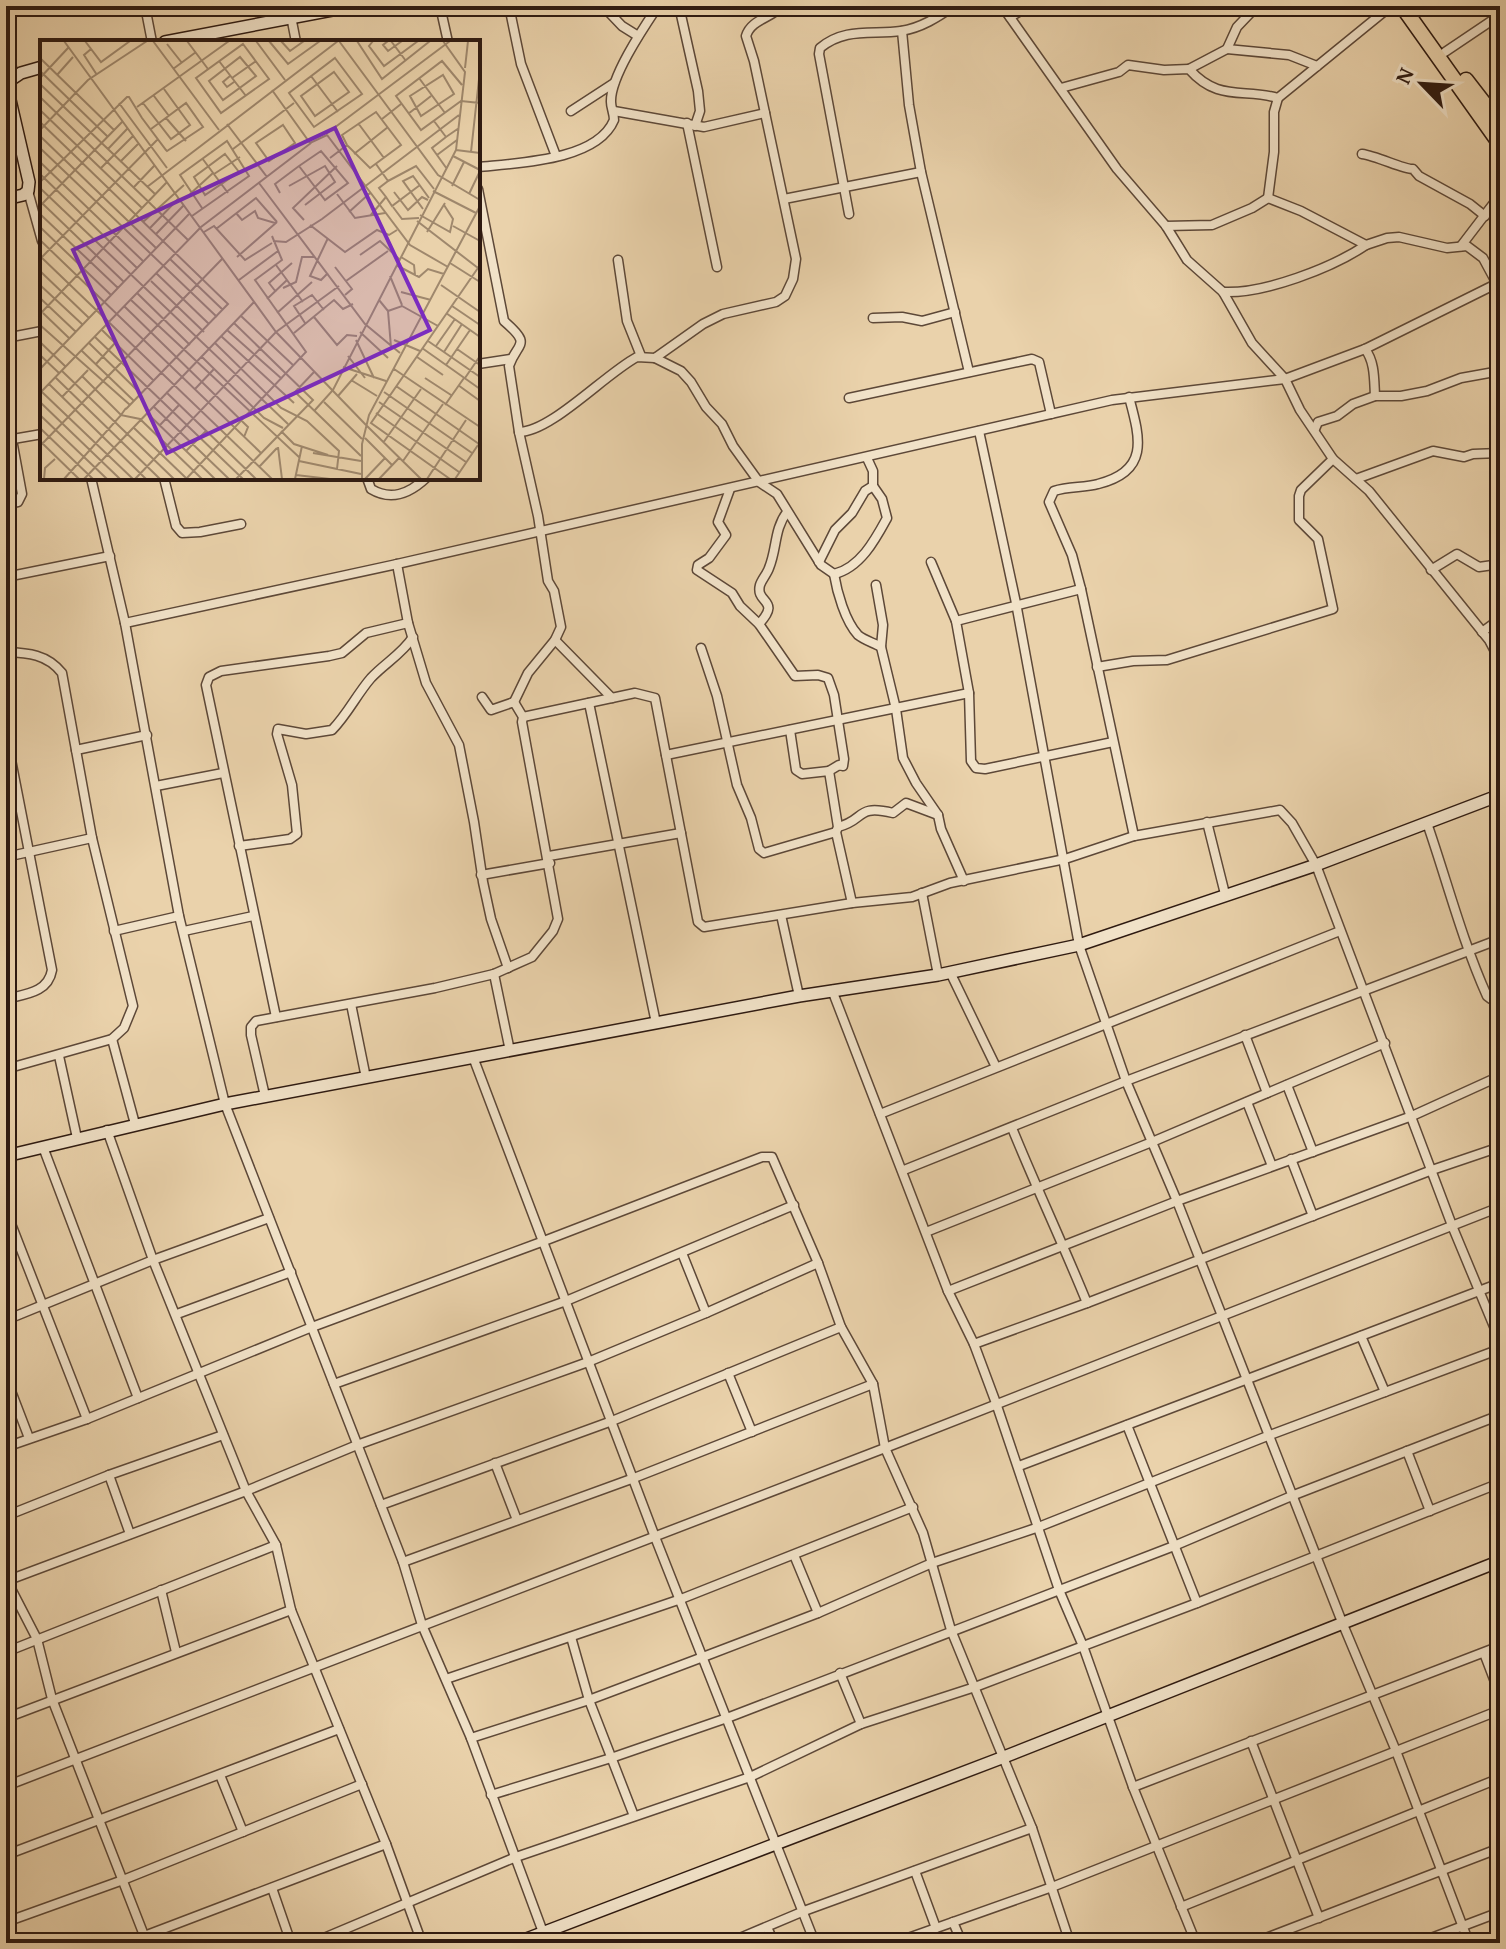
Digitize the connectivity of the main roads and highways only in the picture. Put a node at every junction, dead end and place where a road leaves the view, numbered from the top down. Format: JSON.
{"nodes":[{"id":1,"x":1402,"y":6,"type":"edge"},
{"id":2,"x":1412,"y":6,"type":"edge"},
{"id":3,"x":1500,"y":124,"type":"edge"},
{"id":4,"x":1500,"y":144,"type":"edge"}],
"edges":[{"from":1,"to":4,"type":"highway"},
{"from":2,"to":3,"type":"highway"}]}
